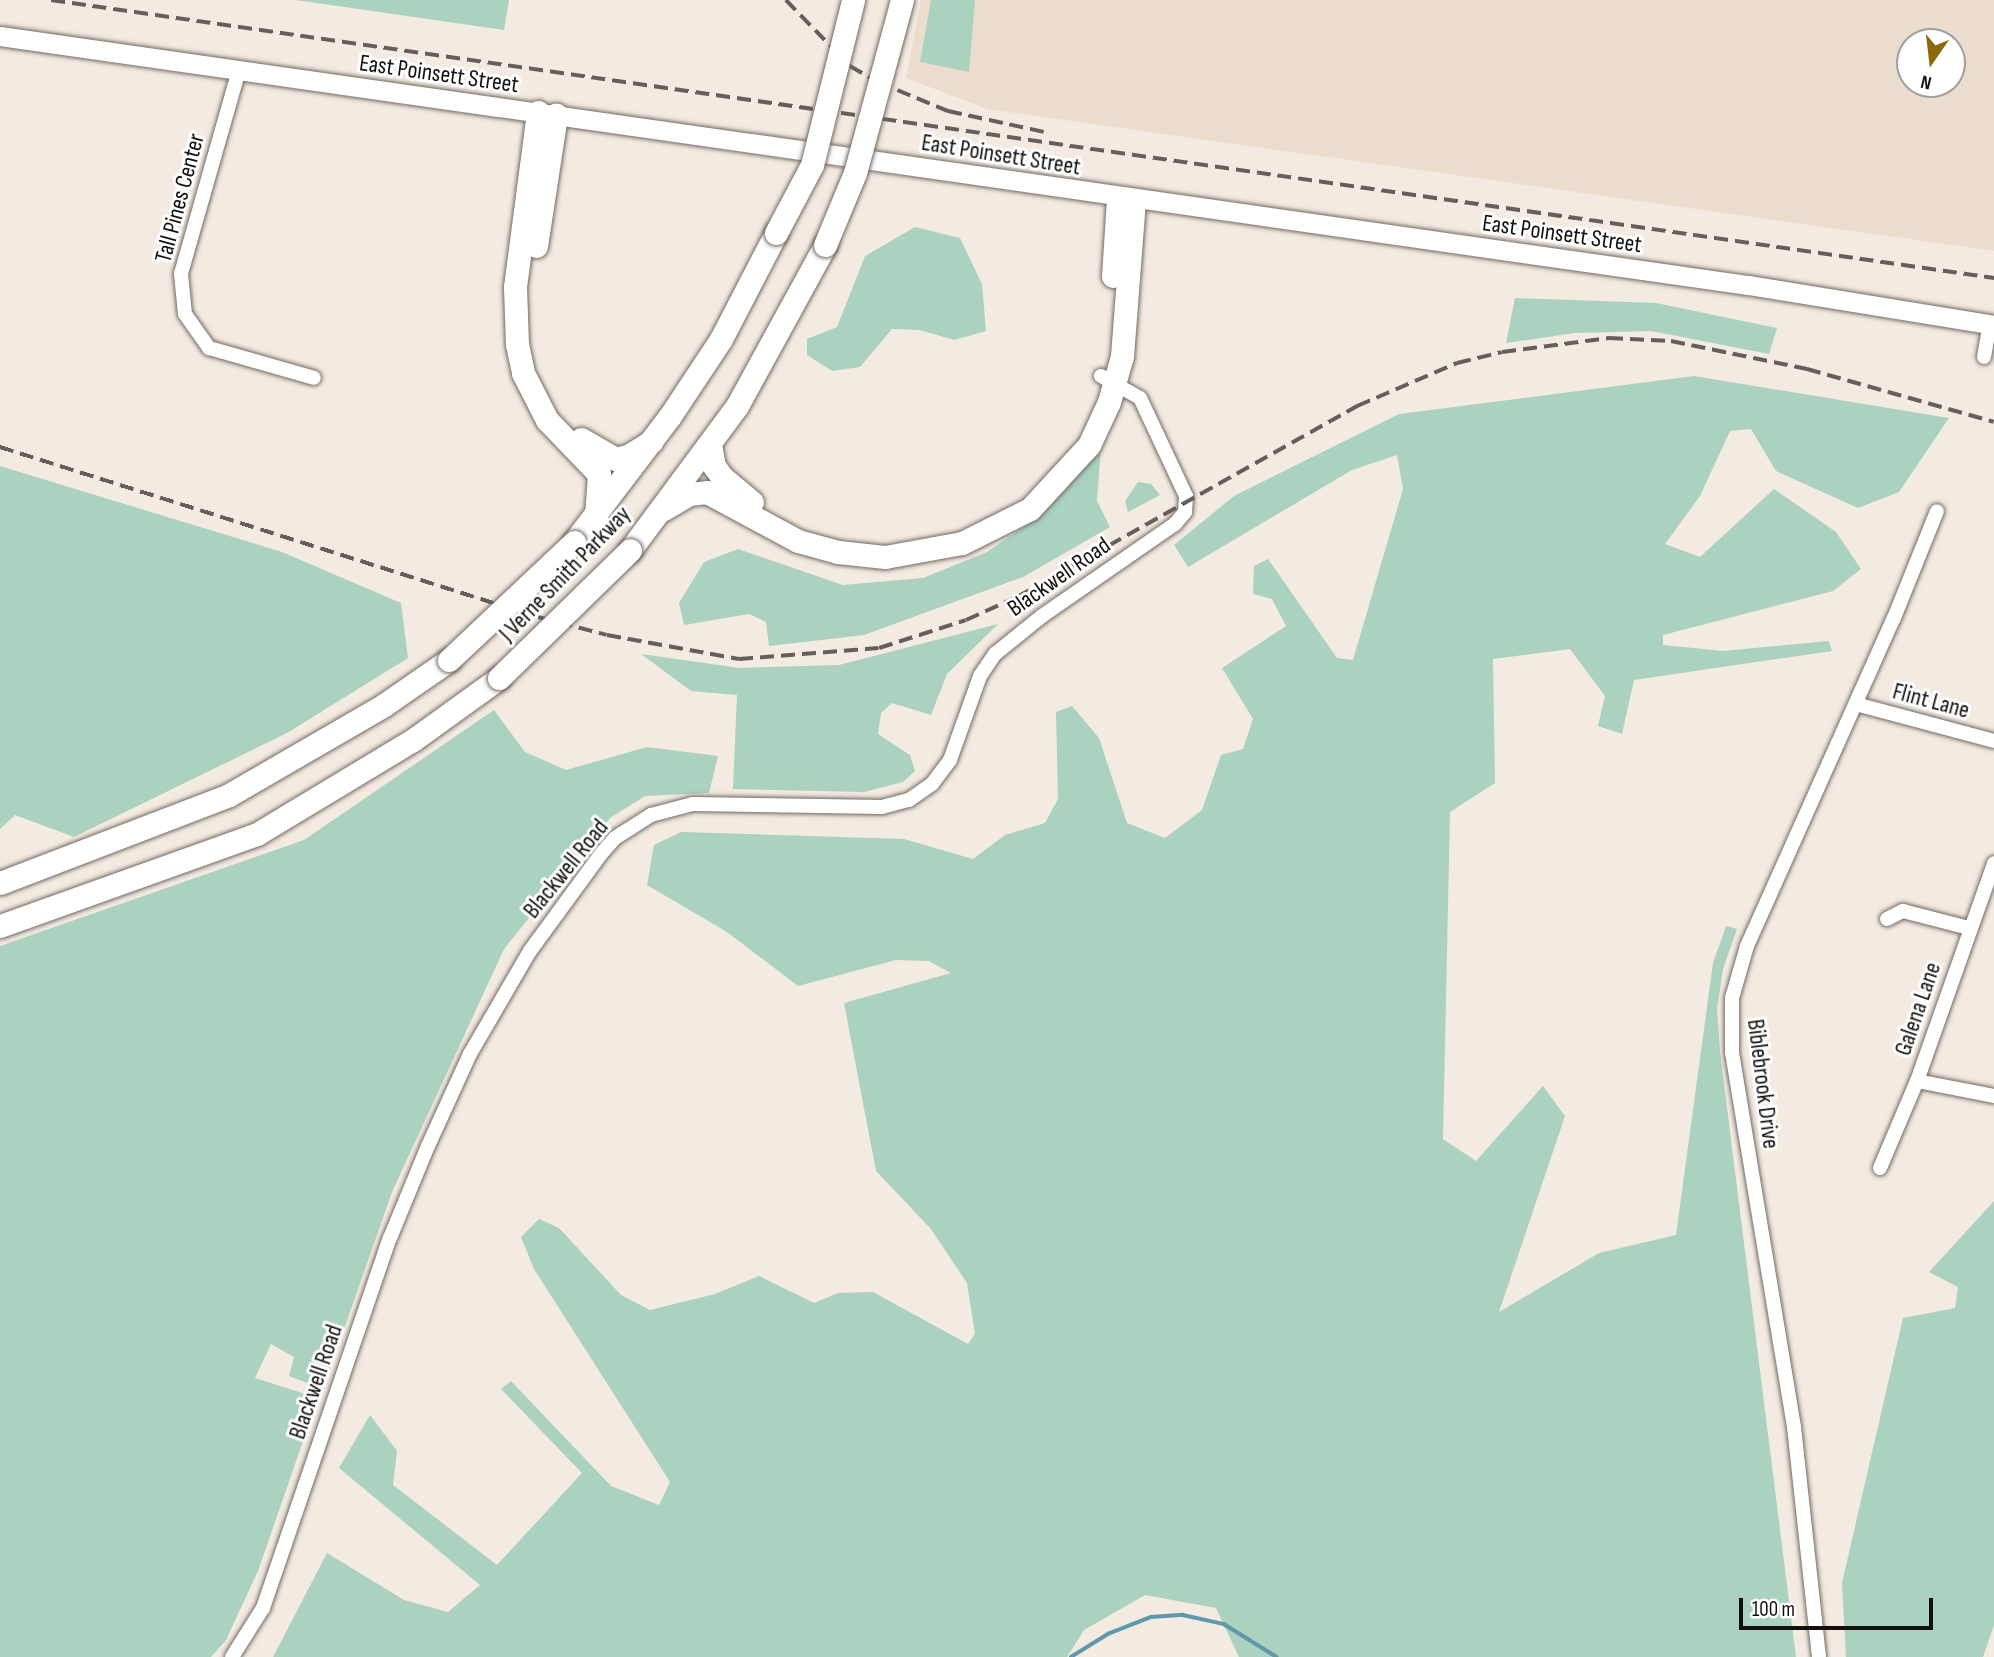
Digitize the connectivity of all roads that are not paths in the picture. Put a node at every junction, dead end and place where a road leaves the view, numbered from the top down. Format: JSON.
{"nodes":[{"id":1,"x":853,"y":0,"type":"edge"},
{"id":2,"x":902,"y":0,"type":"edge"},
{"id":3,"x":0,"y":36,"type":"edge"},
{"id":4,"x":239,"y":70,"type":"junction"},
{"id":5,"x":547,"y":114,"type":"junction"},
{"id":6,"x":1126,"y":200,"type":"junction"},
{"id":7,"x":1992,"y":325,"type":"edge"},
{"id":8,"x":1984,"y":357,"type":"dead end"},
{"id":9,"x":314,"y":378,"type":"dead end"},
{"id":10,"x":1108,"y":378,"type":"junction"},
{"id":11,"x":652,"y":441,"type":"junction"},
{"id":12,"x":710,"y":444,"type":"junction"},
{"id":13,"x":664,"y":509,"type":"junction"},
{"id":14,"x":1937,"y":511,"type":"dead end"},
{"id":15,"x":596,"y":517,"type":"junction"},
{"id":16,"x":1856,"y":704,"type":"junction"},
{"id":17,"x":1994,"y":741,"type":"edge"},
{"id":18,"x":1994,"y":863,"type":"edge"},
{"id":19,"x":0,"y":883,"type":"edge"},
{"id":20,"x":1887,"y":919,"type":"dead end"},
{"id":21,"x":0,"y":926,"type":"edge"},
{"id":22,"x":1969,"y":928,"type":"junction"},
{"id":23,"x":1917,"y":1081,"type":"junction"},
{"id":24,"x":1994,"y":1096,"type":"edge"},
{"id":25,"x":1880,"y":1168,"type":"dead end"},
{"id":26,"x":232,"y":1657,"type":"edge"},
{"id":27,"x":1819,"y":1657,"type":"edge"}],
"edges":[{"from":1,"to":11,"type":"main road","name":"J Verne Smith Parkway","bridge":true},
{"from":2,"to":12,"type":"main road","name":"J Verne Smith Parkway","bridge":true},
{"from":3,"to":4,"type":"main road","name":"East Poinsett Street"},
{"from":4,"to":5,"type":"main road","name":"East Poinsett Street"},
{"from":4,"to":9,"type":"street","name":"Tall Pines Center"},
{"from":5,"to":6,"type":"main road","name":"East Poinsett Street"},
{"from":5,"to":11,"type":"main road"},
{"from":5,"to":15,"type":"main road"},
{"from":6,"to":7,"type":"main road","name":"East Poinsett Street"},
{"from":6,"to":10,"type":"main road"},
{"from":7,"to":8,"type":"street"},
{"from":10,"to":12,"type":"main road"},
{"from":10,"to":13,"type":"main road"},
{"from":10,"to":26,"type":"street","name":"Blackwell Road"},
{"from":11,"to":15,"type":"main road","name":"J Verne Smith Parkway"},
{"from":12,"to":13,"type":"main road","name":"J Verne Smith Parkway"},
{"from":13,"to":21,"type":"main road","name":"J Verne Smith Parkway","bridge":true},
{"from":14,"to":16,"type":"street","name":"Biblebrook Drive"},
{"from":15,"to":19,"type":"main road","name":"J Verne Smith Parkway","bridge":true},
{"from":16,"to":17,"type":"street","name":"Flint Lane"},
{"from":16,"to":27,"type":"street","name":"Biblebrook Drive"},
{"from":18,"to":22,"type":"street","name":"Galena Lane"},
{"from":20,"to":22,"type":"street"},
{"from":22,"to":23,"type":"street","name":"Galena Lane"},
{"from":23,"to":24,"type":"street"},
{"from":23,"to":25,"type":"street","name":"Galena Lane"}]}
